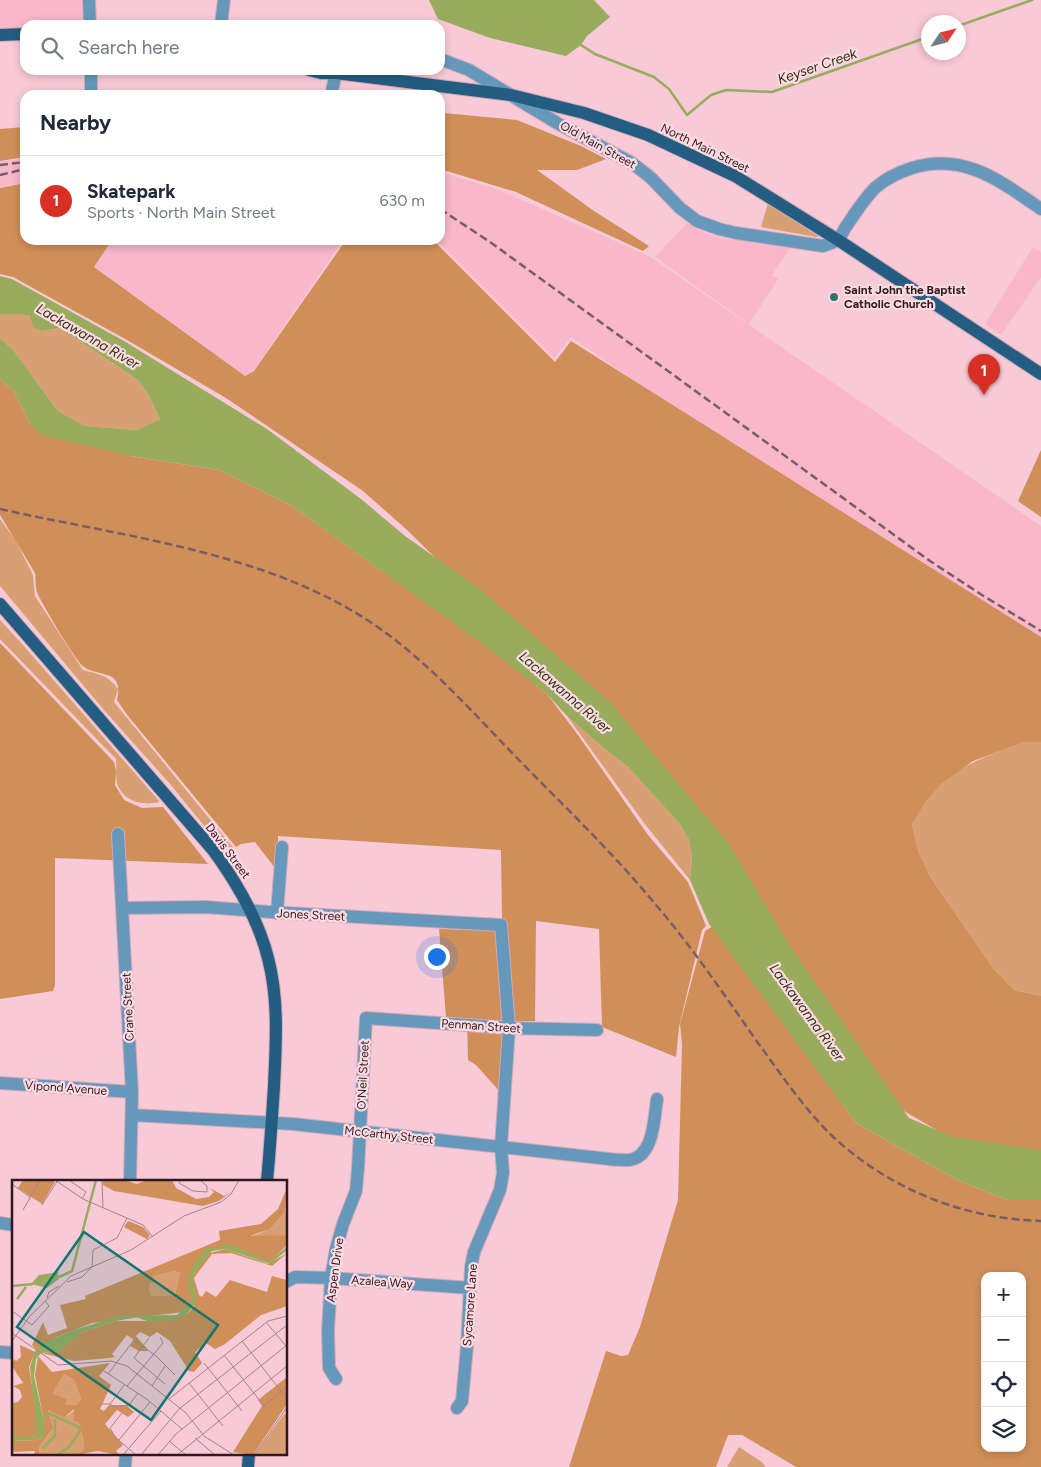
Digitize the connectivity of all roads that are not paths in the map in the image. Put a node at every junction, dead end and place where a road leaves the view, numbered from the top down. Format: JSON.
{"nodes":[{"id":1,"x":89,"y":0,"type":"edge"},
{"id":2,"x":224,"y":0,"type":"edge"},
{"id":3,"x":90,"y":20,"type":"edge"},
{"id":4,"x":222,"y":20,"type":"edge"},
{"id":5,"x":0,"y":34,"type":"edge"},
{"id":6,"x":20,"y":34,"type":"edge"},
{"id":7,"x":445,"y":61,"type":"edge"},
{"id":8,"x":91,"y":75,"type":"edge"},
{"id":9,"x":336,"y":75,"type":"edge"},
{"id":10,"x":380,"y":75,"type":"edge"},
{"id":11,"x":91,"y":90,"type":"edge"},
{"id":12,"x":332,"y":90,"type":"edge"},
{"id":13,"x":511,"y":95,"type":"junction"},
{"id":14,"x":1041,"y":209,"type":"edge"},
{"id":15,"x":838,"y":240,"type":"junction"},
{"id":16,"x":1041,"y":374,"type":"edge"},
{"id":17,"x":0,"y":604,"type":"edge"},
{"id":18,"x":118,"y":834,"type":"dead end"},
{"id":19,"x":282,"y":847,"type":"dead end"},
{"id":20,"x":122,"y":908,"type":"junction"},
{"id":21,"x":250,"y":910,"type":"junction"},
{"id":22,"x":276,"y":913,"type":"junction"},
{"id":23,"x":501,"y":925,"type":"joint"},
{"id":24,"x":366,"y":1018,"type":"joint"},
{"id":25,"x":509,"y":1028,"type":"junction"},
{"id":26,"x":597,"y":1030,"type":"dead end"},
{"id":27,"x":0,"y":1083,"type":"edge"},
{"id":28,"x":132,"y":1092,"type":"junction"},
{"id":29,"x":657,"y":1099,"type":"dead end"},
{"id":30,"x":132,"y":1115,"type":"junction"},
{"id":31,"x":271,"y":1122,"type":"junction"},
{"id":32,"x":360,"y":1131,"type":"junction"},
{"id":33,"x":502,"y":1147,"type":"junction"},
{"id":34,"x":130,"y":1180,"type":"edge"},
{"id":35,"x":267,"y":1180,"type":"edge"},
{"id":36,"x":289,"y":1276,"type":"edge"},
{"id":37,"x":331,"y":1278,"type":"junction"},
{"id":38,"x":470,"y":1288,"type":"junction"},
{"id":39,"x":336,"y":1379,"type":"dead end"},
{"id":40,"x":457,"y":1408,"type":"dead end"},
{"id":41,"x":126,"y":1454,"type":"edge"},
{"id":42,"x":249,"y":1454,"type":"edge"},
{"id":43,"x":125,"y":1467,"type":"edge"},
{"id":44,"x":248,"y":1467,"type":"edge"}],
"edges":[{"from":1,"to":3,"type":"street"},
{"from":2,"to":4,"type":"street"},
{"from":5,"to":6,"type":"main road"},
{"from":7,"to":13,"type":"street","name":"Old Main Street"},
{"from":8,"to":11,"type":"street"},
{"from":9,"to":12,"type":"street"},
{"from":10,"to":13,"type":"main road","name":"North Main Street"},
{"from":13,"to":15,"type":"main road","name":"North Main Street"},
{"from":13,"to":15,"type":"street","name":"Old Main Street"},
{"from":14,"to":15,"type":"street"},
{"from":15,"to":16,"type":"main road","name":"North Main Street"},
{"from":17,"to":21,"type":"main road","name":"Davis Street"},
{"from":18,"to":20,"type":"street","name":"Crane Street"},
{"from":19,"to":22,"type":"street"},
{"from":20,"to":21,"type":"street","name":"Jones Street"},
{"from":20,"to":28,"type":"street","name":"Crane Street"},
{"from":21,"to":22,"type":"street","name":"Jones Street"},
{"from":21,"to":31,"type":"main road","name":"Davis Street"},
{"from":22,"to":23,"type":"street","name":"Jones Street"},
{"from":23,"to":25,"type":"street","name":"Sycamore Lane"},
{"from":24,"to":25,"type":"street","name":"Penman Street"},
{"from":24,"to":32,"type":"street","name":"O'Neil Street"},
{"from":25,"to":26,"type":"street","name":"Penman Street"},
{"from":25,"to":33,"type":"street","name":"Sycamore Lane"},
{"from":27,"to":28,"type":"street","name":"Vipond Avenue"},
{"from":28,"to":30,"type":"street","name":"Crane Street"},
{"from":29,"to":33,"type":"street","name":"McCarthy Street"},
{"from":30,"to":31,"type":"street","name":"McCarthy Street"},
{"from":30,"to":34,"type":"street","name":"Crane Street"},
{"from":31,"to":32,"type":"street","name":"McCarthy Street"},
{"from":31,"to":35,"type":"main road","name":"Davis Street"},
{"from":32,"to":33,"type":"street","name":"McCarthy Street"},
{"from":32,"to":37,"type":"street","name":"Aspen Drive"},
{"from":33,"to":38,"type":"street","name":"Sycamore Lane"},
{"from":36,"to":37,"type":"street","name":"Azalea Way"},
{"from":37,"to":38,"type":"street","name":"Azalea Way"},
{"from":37,"to":39,"type":"street","name":"Aspen Drive"},
{"from":38,"to":40,"type":"street","name":"Sycamore Lane"},
{"from":41,"to":43,"type":"street"},
{"from":42,"to":44,"type":"main road"}]}
